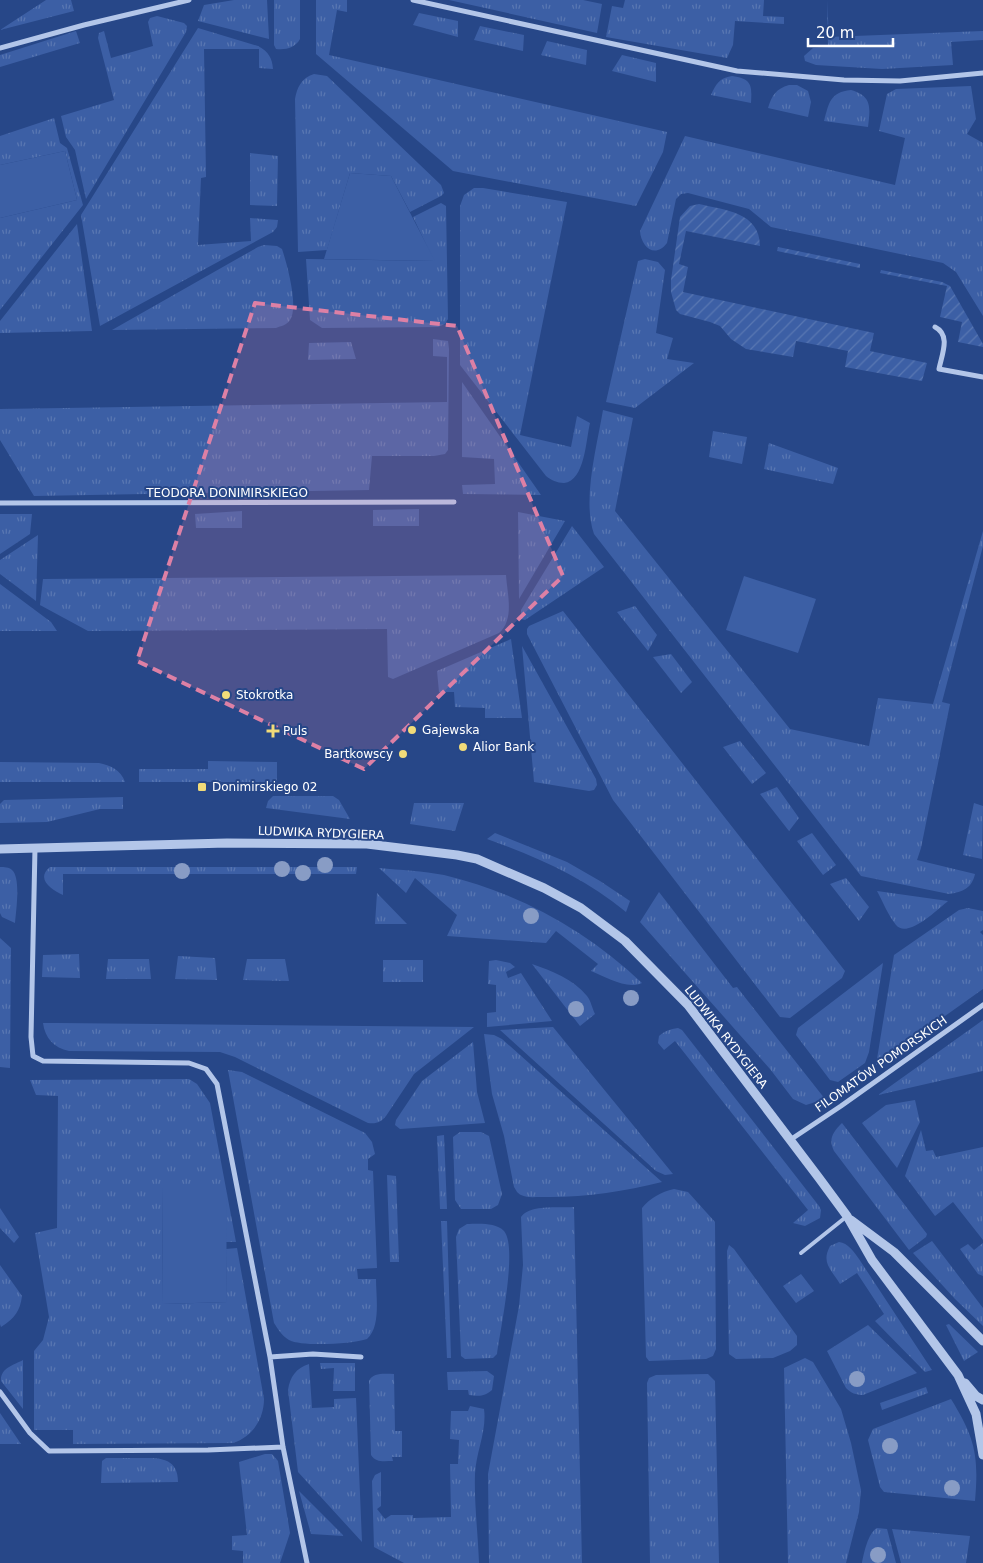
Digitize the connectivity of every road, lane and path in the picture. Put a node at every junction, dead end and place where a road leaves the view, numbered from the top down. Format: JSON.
{"nodes":[{"id":1,"x":189,"y":0,"type":"edge"},
{"id":2,"x":413,"y":0,"type":"edge"},
{"id":3,"x":0,"y":48,"type":"edge"},
{"id":4,"x":983,"y":73,"type":"edge"},
{"id":5,"x":935,"y":327,"type":"dead end"},
{"id":6,"x":983,"y":377,"type":"edge"},
{"id":7,"x":454,"y":502,"type":"dead end"},
{"id":8,"x":0,"y":503,"type":"edge"},
{"id":9,"x":35,"y":848,"type":"junction"},
{"id":10,"x":0,"y":849,"type":"edge"},
{"id":11,"x":983,"y":1005,"type":"edge"},
{"id":12,"x":790,"y":1140,"type":"junction"},
{"id":13,"x":847,"y":1216,"type":"junction"},
{"id":14,"x":801,"y":1253,"type":"dead end"},
{"id":15,"x":983,"y":1341,"type":"edge"},
{"id":16,"x":270,"y":1357,"type":"junction"},
{"id":17,"x":361,"y":1357,"type":"dead end"},
{"id":18,"x":958,"y":1375,"type":"junction"},
{"id":19,"x":0,"y":1392,"type":"edge"},
{"id":20,"x":983,"y":1400,"type":"edge"},
{"id":21,"x":283,"y":1447,"type":"junction"},
{"id":22,"x":983,"y":1455,"type":"edge"},
{"id":23,"x":307,"y":1563,"type":"edge"}],
"edges":[{"from":1,"to":3,"type":"street"},
{"from":2,"to":4,"type":"street"},
{"from":5,"to":6,"type":"street"},
{"from":7,"to":8,"type":"street","name":"TEODORA DONIMIRSKIEGO"},
{"from":9,"to":10,"type":"street","name":"LUDWIKA RYDYGIERA"},
{"from":9,"to":12,"type":"street","name":"LUDWIKA RYDYGIERA"},
{"from":9,"to":16,"type":"street"},
{"from":11,"to":12,"type":"street","name":"FILOMATÓW POMORSKICH"},
{"from":12,"to":13,"type":"street","name":"LUDWIKA RYDYGIERA"},
{"from":13,"to":14,"type":"lane"},
{"from":13,"to":15,"type":"street","name":"LUDWIKA RYDYGIERA"},
{"from":13,"to":18,"type":"street","name":"LUDWIKA RYDYGIERA"},
{"from":16,"to":17,"type":"street"},
{"from":16,"to":21,"type":"street"},
{"from":18,"to":20,"type":"street"},
{"from":18,"to":22,"type":"street","name":"LUDWIKA RYDYGIERA"},
{"from":19,"to":21,"type":"street"},
{"from":21,"to":23,"type":"street"}]}
